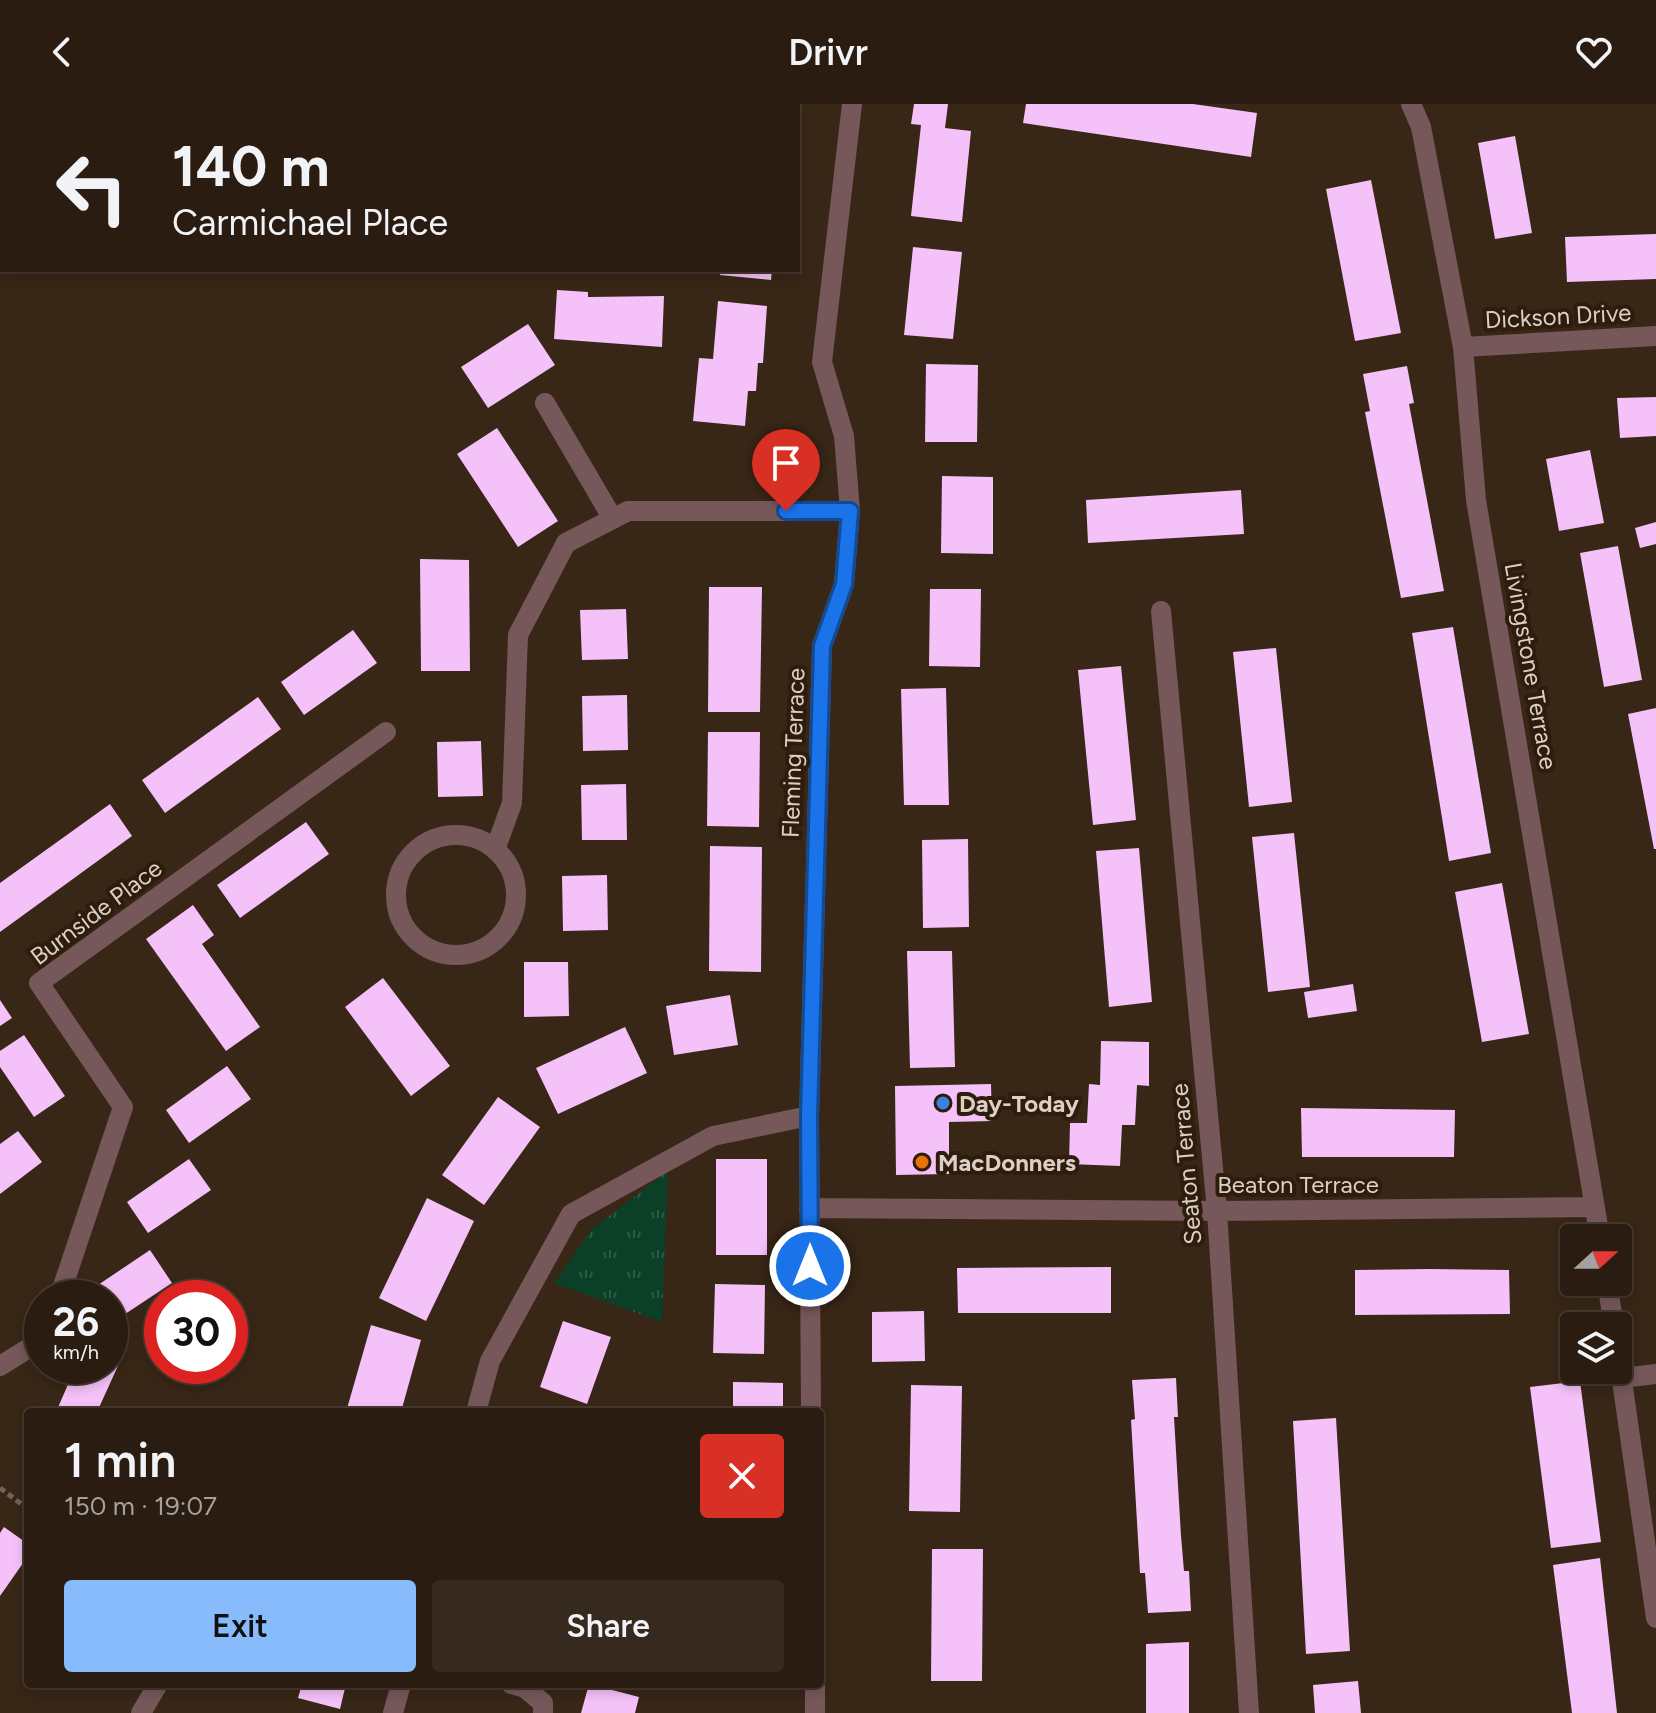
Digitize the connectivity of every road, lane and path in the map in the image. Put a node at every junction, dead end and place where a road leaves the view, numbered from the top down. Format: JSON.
{"nodes":[{"id":1,"x":852,"y":104,"type":"edge"},
{"id":2,"x":1411,"y":104,"type":"edge"},
{"id":3,"x":1656,"y":336,"type":"edge"},
{"id":4,"x":1463,"y":347,"type":"junction"},
{"id":5,"x":545,"y":403,"type":"dead end"},
{"id":6,"x":850,"y":511,"type":"junction"},
{"id":7,"x":613,"y":519,"type":"junction"},
{"id":8,"x":1161,"y":611,"type":"dead end"},
{"id":9,"x":386,"y":732,"type":"dead end"},
{"id":10,"x":495,"y":850,"type":"junction"},
{"id":11,"x":809,"y":1116,"type":"junction"},
{"id":12,"x":1595,"y":1207,"type":"junction"},
{"id":13,"x":809,"y":1208,"type":"junction"},
{"id":14,"x":1217,"y":1211,"type":"junction"},
{"id":15,"x":1598,"y":1224,"type":"edge"},
{"id":16,"x":65,"y":1280,"type":"edge"},
{"id":17,"x":24,"y":1351,"type":"edge"},
{"id":18,"x":0,"y":1366,"type":"edge"},
{"id":19,"x":1656,"y":1374,"type":"edge"},
{"id":20,"x":1632,"y":1377,"type":"edge"},
{"id":21,"x":1623,"y":1384,"type":"edge"},
{"id":22,"x":477,"y":1408,"type":"edge"},
{"id":23,"x":811,"y":1408,"type":"edge"},
{"id":24,"x":0,"y":1488,"type":"edge"},
{"id":25,"x":24,"y":1506,"type":"edge"},
{"id":26,"x":1656,"y":1618,"type":"edge"},
{"id":27,"x":156,"y":1688,"type":"edge"},
{"id":28,"x":400,"y":1688,"type":"edge"},
{"id":29,"x":525,"y":1688,"type":"edge"},
{"id":30,"x":815,"y":1688,"type":"edge"},
{"id":31,"x":141,"y":1713,"type":"edge"},
{"id":32,"x":393,"y":1713,"type":"edge"},
{"id":33,"x":543,"y":1713,"type":"edge"},
{"id":34,"x":815,"y":1713,"type":"edge"},
{"id":35,"x":1249,"y":1713,"type":"edge"}],
"edges":[{"from":1,"to":6,"type":"street","name":"Fleming Terrace"},
{"from":2,"to":4,"type":"street","name":"Livingstone Terrace"},
{"from":3,"to":4,"type":"street","name":"Dickson Drive"},
{"from":4,"to":12,"type":"street","name":"Livingstone Terrace"},
{"from":5,"to":7,"type":"street"},
{"from":6,"to":7,"type":"street"},
{"from":6,"to":11,"type":"street","name":"Fleming Terrace"},
{"from":7,"to":10,"type":"street"},
{"from":8,"to":14,"type":"street","name":"Seaton Terrace"},
{"from":9,"to":16,"type":"street","name":"Burnside Place"},
{"from":10,"to":10,"type":"street"},
{"from":11,"to":13,"type":"street","name":"Fleming Terrace"},
{"from":11,"to":22,"type":"street"},
{"from":12,"to":14,"type":"street","name":"Beaton Terrace"},
{"from":12,"to":15,"type":"street","name":"Livingstone Terrace"},
{"from":13,"to":14,"type":"street","name":"Beaton Terrace"},
{"from":13,"to":23,"type":"street","name":"Fleming Terrace"},
{"from":14,"to":35,"type":"street","name":"Seaton Terrace"},
{"from":17,"to":18,"type":"street"},
{"from":19,"to":20,"type":"street"},
{"from":21,"to":26,"type":"street"},
{"from":24,"to":25,"type":"path"},
{"from":27,"to":31,"type":"street"},
{"from":28,"to":32,"type":"street"},
{"from":29,"to":33,"type":"street"},
{"from":30,"to":34,"type":"street"}]}
